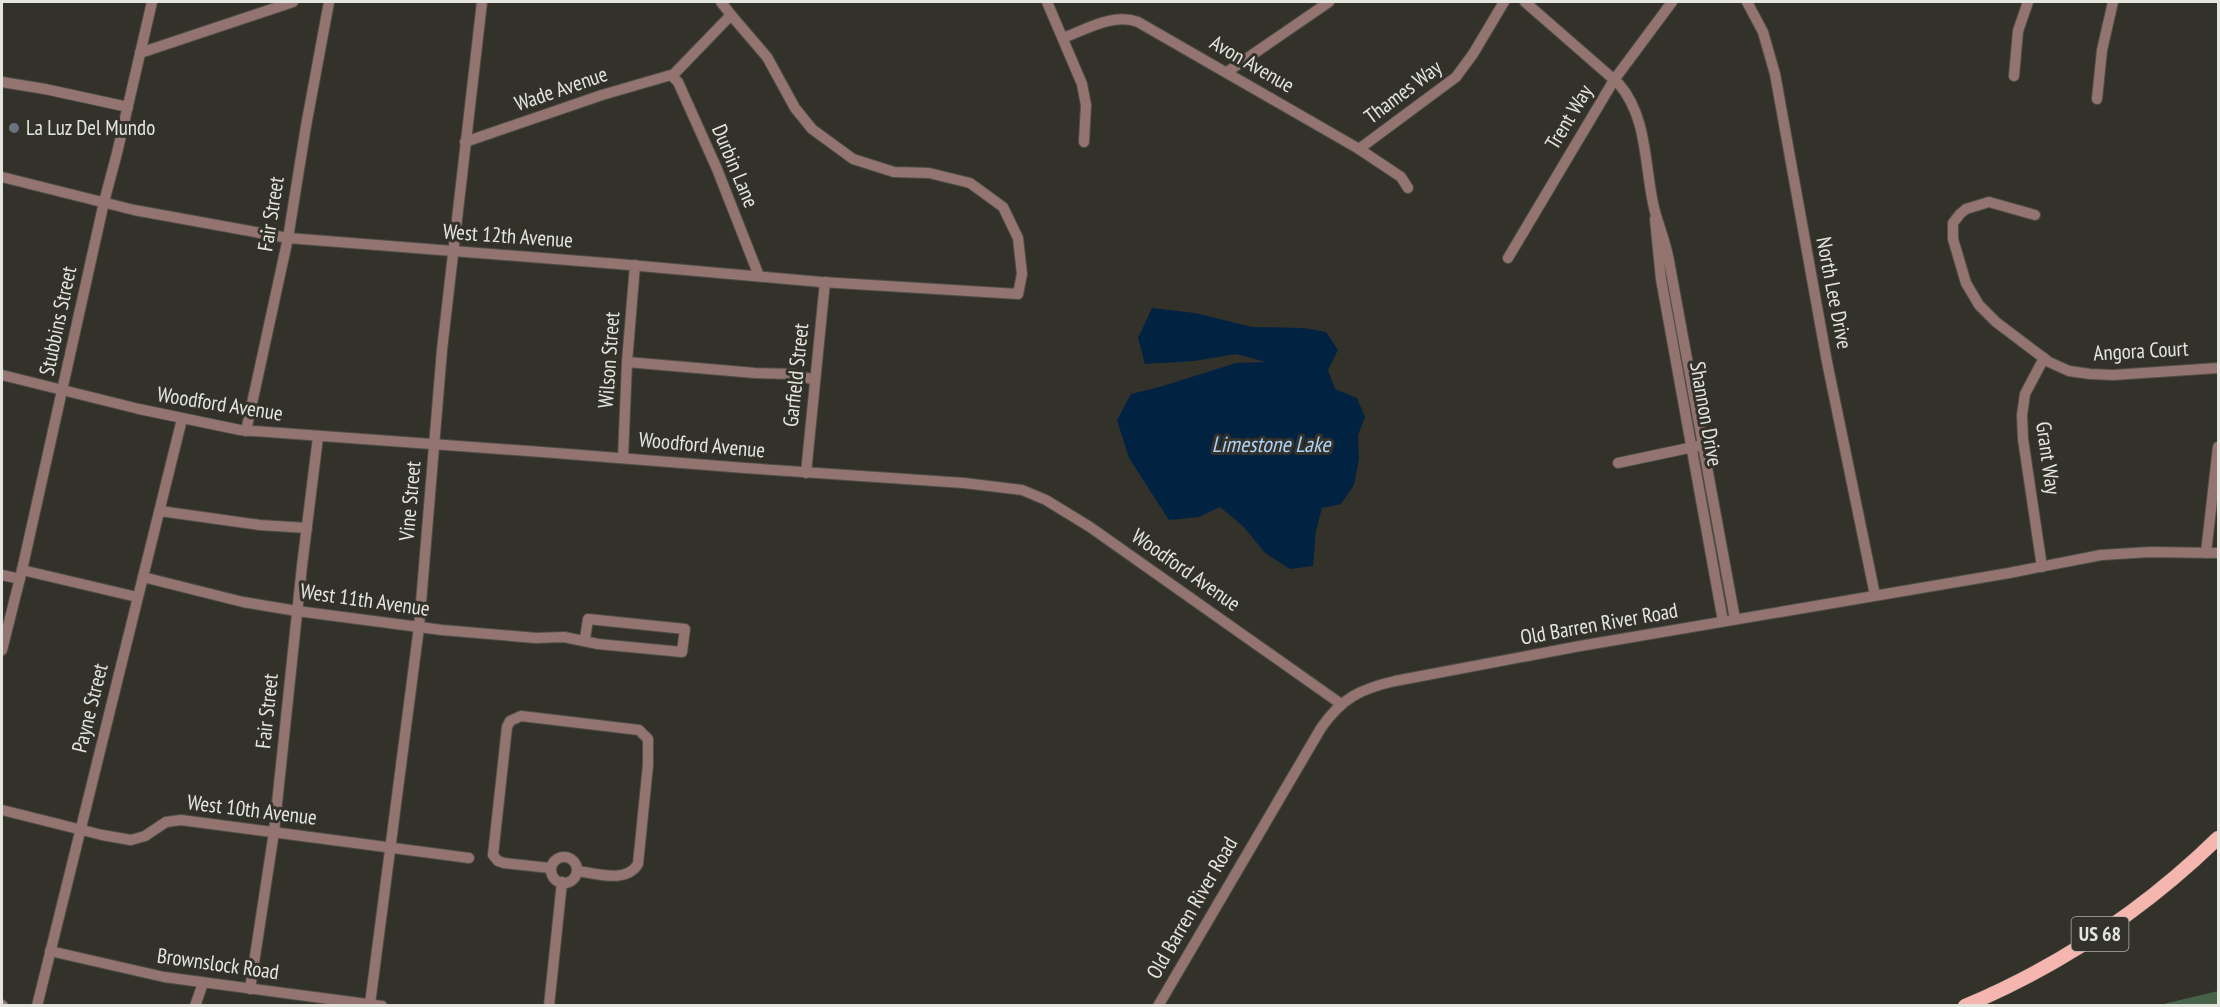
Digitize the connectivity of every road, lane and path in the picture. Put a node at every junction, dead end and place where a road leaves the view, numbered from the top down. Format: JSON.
{"nodes":[{"id":1,"x":152,"y":2,"type":"edge"},
{"id":2,"x":293,"y":2,"type":"edge"},
{"id":3,"x":329,"y":2,"type":"edge"},
{"id":4,"x":482,"y":2,"type":"edge"},
{"id":5,"x":721,"y":2,"type":"edge"},
{"id":6,"x":1047,"y":2,"type":"edge"},
{"id":7,"x":1329,"y":2,"type":"edge"},
{"id":8,"x":1504,"y":2,"type":"edge"},
{"id":9,"x":1525,"y":2,"type":"edge"},
{"id":10,"x":1671,"y":2,"type":"edge"},
{"id":11,"x":1748,"y":2,"type":"edge"},
{"id":12,"x":2028,"y":2,"type":"edge"},
{"id":13,"x":2113,"y":2,"type":"edge"},
{"id":14,"x":731,"y":15,"type":"junction"},
{"id":15,"x":1063,"y":38,"type":"junction"},
{"id":16,"x":140,"y":53,"type":"junction"},
{"id":17,"x":1227,"y":72,"type":"junction"},
{"id":18,"x":672,"y":75,"type":"junction"},
{"id":19,"x":2014,"y":76,"type":"dead end"},
{"id":20,"x":1614,"y":80,"type":"junction"},
{"id":21,"x":2,"y":82,"type":"edge"},
{"id":22,"x":2097,"y":99,"type":"dead end"},
{"id":23,"x":128,"y":107,"type":"junction"},
{"id":24,"x":465,"y":142,"type":"junction"},
{"id":25,"x":1084,"y":142,"type":"dead end"},
{"id":26,"x":1359,"y":149,"type":"junction"},
{"id":27,"x":2,"y":177,"type":"edge"},
{"id":28,"x":1408,"y":188,"type":"dead end"},
{"id":29,"x":104,"y":202,"type":"junction"},
{"id":30,"x":1655,"y":213,"type":"junction"},
{"id":31,"x":2035,"y":215,"type":"dead end"},
{"id":32,"x":288,"y":238,"type":"junction"},
{"id":33,"x":452,"y":252,"type":"junction"},
{"id":34,"x":1508,"y":258,"type":"dead end"},
{"id":35,"x":635,"y":265,"type":"junction"},
{"id":36,"x":759,"y":276,"type":"junction"},
{"id":37,"x":825,"y":282,"type":"junction"},
{"id":38,"x":1682,"y":326,"type":"junction"},
{"id":39,"x":1670,"y":328,"type":"junction"},
{"id":40,"x":2044,"y":358,"type":"junction"},
{"id":41,"x":627,"y":362,"type":"junction"},
{"id":42,"x":2218,"y":368,"type":"edge"},
{"id":43,"x":2,"y":375,"type":"edge"},
{"id":44,"x":815,"y":380,"type":"junction"},
{"id":45,"x":62,"y":391,"type":"junction"},
{"id":46,"x":182,"y":419,"type":"junction"},
{"id":47,"x":246,"y":431,"type":"junction"},
{"id":48,"x":318,"y":437,"type":"junction"},
{"id":49,"x":435,"y":444,"type":"junction"},
{"id":50,"x":1704,"y":445,"type":"junction"},
{"id":51,"x":1692,"y":447,"type":"junction"},
{"id":52,"x":2218,"y":447,"type":"edge"},
{"id":53,"x":623,"y":458,"type":"junction"},
{"id":54,"x":1618,"y":463,"type":"dead end"},
{"id":55,"x":806,"y":473,"type":"junction"},
{"id":56,"x":160,"y":511,"type":"junction"},
{"id":57,"x":307,"y":528,"type":"junction"},
{"id":58,"x":1720,"y":532,"type":"junction"},
{"id":59,"x":1708,"y":534,"type":"junction"},
{"id":60,"x":2206,"y":553,"type":"junction"},
{"id":61,"x":2218,"y":553,"type":"edge"},
{"id":62,"x":2042,"y":567,"type":"junction"},
{"id":63,"x":2,"y":575,"type":"edge"},
{"id":64,"x":21,"y":575,"type":"junction"},
{"id":65,"x":143,"y":577,"type":"junction"},
{"id":66,"x":1875,"y":595,"type":"junction"},
{"id":67,"x":137,"y":597,"type":"junction"},
{"id":68,"x":297,"y":611,"type":"junction"},
{"id":69,"x":1735,"y":619,"type":"junction"},
{"id":70,"x":1723,"y":621,"type":"junction"},
{"id":71,"x":419,"y":627,"type":"junction"},
{"id":72,"x":585,"y":639,"type":"junction"},
{"id":73,"x":2,"y":650,"type":"edge"},
{"id":74,"x":1341,"y":704,"type":"junction"},
{"id":75,"x":2,"y":810,"type":"edge"},
{"id":76,"x":80,"y":829,"type":"junction"},
{"id":77,"x":274,"y":832,"type":"junction"},
{"id":78,"x":2218,"y":838,"type":"edge"},
{"id":79,"x":391,"y":846,"type":"junction"},
{"id":80,"x":469,"y":858,"type":"dead end"},
{"id":81,"x":550,"y":868,"type":"junction"},
{"id":82,"x":577,"y":871,"type":"junction"},
{"id":83,"x":562,"y":882,"type":"junction"},
{"id":84,"x":50,"y":951,"type":"junction"},
{"id":85,"x":203,"y":982,"type":"junction"},
{"id":86,"x":250,"y":989,"type":"junction"},
{"id":87,"x":370,"y":1004,"type":"junction"},
{"id":88,"x":37,"y":1005,"type":"edge"},
{"id":89,"x":195,"y":1005,"type":"edge"},
{"id":90,"x":382,"y":1005,"type":"edge"},
{"id":91,"x":549,"y":1005,"type":"edge"},
{"id":92,"x":1158,"y":1005,"type":"edge"},
{"id":93,"x":1965,"y":1005,"type":"edge"}],
"edges":[{"from":1,"to":16,"type":"street","name":"Stubbins Street"},
{"from":2,"to":16,"type":"street"},
{"from":3,"to":32,"type":"street","name":"Fair Street"},
{"from":4,"to":24,"type":"street","name":"Vine Street"},
{"from":5,"to":14,"type":"street"},
{"from":6,"to":15,"type":"street"},
{"from":7,"to":17,"type":"street"},
{"from":8,"to":26,"type":"street","name":"Thames Way"},
{"from":9,"to":20,"type":"street","name":"Shannon Drive"},
{"from":10,"to":20,"type":"street","name":"Trent Way"},
{"from":11,"to":66,"type":"street","name":"North Lee Drive"},
{"from":12,"to":19,"type":"street"},
{"from":13,"to":22,"type":"street"},
{"from":14,"to":18,"type":"street"},
{"from":14,"to":37,"type":"street","name":"West 12th Avenue"},
{"from":15,"to":17,"type":"street","name":"Avon Avenue"},
{"from":15,"to":25,"type":"street"},
{"from":16,"to":23,"type":"street","name":"Stubbins Street"},
{"from":17,"to":26,"type":"street","name":"Avon Avenue"},
{"from":18,"to":24,"type":"street","name":"Wade Avenue"},
{"from":18,"to":36,"type":"street","name":"Durbin Lane"},
{"from":20,"to":30,"type":"street","name":"Shannon Drive"},
{"from":20,"to":34,"type":"street","name":"Trent Way"},
{"from":21,"to":23,"type":"street"},
{"from":23,"to":29,"type":"street","name":"Stubbins Street"},
{"from":24,"to":33,"type":"street","name":"Vine Street"},
{"from":26,"to":28,"type":"street","name":"Avon Avenue"},
{"from":27,"to":29,"type":"street","name":"West 12th Avenue"},
{"from":29,"to":32,"type":"street","name":"West 12th Avenue"},
{"from":29,"to":45,"type":"street","name":"Stubbins Street"},
{"from":30,"to":38,"type":"street","name":"Shannon Drive"},
{"from":30,"to":39,"type":"street","name":"Shannon Drive"},
{"from":31,"to":40,"type":"street","name":"Angora Court"},
{"from":32,"to":33,"type":"street","name":"West 12th Avenue"},
{"from":32,"to":47,"type":"street","name":"Fair Street"},
{"from":33,"to":35,"type":"street","name":"West 12th Avenue"},
{"from":33,"to":49,"type":"street","name":"Vine Street"},
{"from":35,"to":36,"type":"street","name":"West 12th Avenue"},
{"from":35,"to":41,"type":"street","name":"Wilson Street"},
{"from":36,"to":37,"type":"street","name":"West 12th Avenue"},
{"from":37,"to":44,"type":"street","name":"Garfield Street"},
{"from":38,"to":39,"type":"street"},
{"from":38,"to":50,"type":"street","name":"Shannon Drive"},
{"from":39,"to":51,"type":"street","name":"Shannon Drive"},
{"from":40,"to":42,"type":"street","name":"Angora Court"},
{"from":40,"to":62,"type":"street","name":"Grant Way"},
{"from":41,"to":44,"type":"street"},
{"from":41,"to":53,"type":"street","name":"Wilson Street"},
{"from":43,"to":45,"type":"street","name":"Woodford Avenue"},
{"from":44,"to":55,"type":"street","name":"Garfield Street"},
{"from":45,"to":46,"type":"street","name":"Woodford Avenue"},
{"from":45,"to":64,"type":"street","name":"Stubbins Street"},
{"from":46,"to":47,"type":"street","name":"Woodford Avenue"},
{"from":46,"to":56,"type":"street","name":"Payne Street"},
{"from":47,"to":48,"type":"street","name":"Woodford Avenue"},
{"from":48,"to":49,"type":"street","name":"Woodford Avenue"},
{"from":48,"to":57,"type":"street","name":"Fair Street"},
{"from":49,"to":53,"type":"street","name":"Woodford Avenue"},
{"from":49,"to":71,"type":"street","name":"Vine Street"},
{"from":50,"to":51,"type":"street"},
{"from":50,"to":58,"type":"street","name":"Shannon Drive"},
{"from":51,"to":54,"type":"street"},
{"from":51,"to":59,"type":"street","name":"Shannon Drive"},
{"from":52,"to":60,"type":"street"},
{"from":53,"to":55,"type":"street","name":"Woodford Avenue"},
{"from":55,"to":74,"type":"street","name":"Woodford Avenue"},
{"from":56,"to":57,"type":"street"},
{"from":56,"to":65,"type":"street","name":"Payne Street"},
{"from":57,"to":68,"type":"street","name":"Fair Street"},
{"from":58,"to":59,"type":"street"},
{"from":58,"to":69,"type":"street","name":"Shannon Drive"},
{"from":59,"to":70,"type":"street","name":"Shannon Drive"},
{"from":60,"to":61,"type":"street","name":"Old Barren River Road"},
{"from":60,"to":62,"type":"street","name":"Old Barren River Road"},
{"from":62,"to":66,"type":"street","name":"Old Barren River Road"},
{"from":63,"to":64,"type":"street"},
{"from":64,"to":67,"type":"street"},
{"from":64,"to":73,"type":"street","name":"Stubbins Street"},
{"from":65,"to":67,"type":"street","name":"Payne Street"},
{"from":65,"to":68,"type":"street","name":"West 11th Avenue"},
{"from":66,"to":69,"type":"street","name":"Old Barren River Road"},
{"from":67,"to":76,"type":"street","name":"Payne Street"},
{"from":68,"to":71,"type":"street","name":"West 11th Avenue"},
{"from":68,"to":77,"type":"street","name":"Fair Street"},
{"from":69,"to":70,"type":"street","name":"Old Barren River Road"},
{"from":70,"to":74,"type":"street","name":"Old Barren River Road"},
{"from":71,"to":72,"type":"street","name":"West 11th Avenue"},
{"from":71,"to":79,"type":"street","name":"Vine Street"},
{"from":72,"to":72,"type":"street","name":"West 11th Avenue"},
{"from":74,"to":92,"type":"street","name":"Old Barren River Road"},
{"from":75,"to":76,"type":"street","name":"West 10th Avenue"},
{"from":76,"to":77,"type":"street","name":"West 10th Avenue"},
{"from":76,"to":84,"type":"street","name":"Payne Street"},
{"from":77,"to":79,"type":"street","name":"West 10th Avenue"},
{"from":77,"to":86,"type":"street","name":"Fair Street"},
{"from":78,"to":93,"type":"main road","number":"US 68"},
{"from":79,"to":80,"type":"street","name":"West 10th Avenue"},
{"from":79,"to":87,"type":"street","name":"Vine Street"},
{"from":81,"to":82,"type":"street"},
{"from":81,"to":82,"type":"street"},
{"from":81,"to":83,"type":"street"},
{"from":82,"to":83,"type":"street"},
{"from":83,"to":91,"type":"street"},
{"from":84,"to":85,"type":"street","name":"Brownslock Road"},
{"from":84,"to":88,"type":"street","name":"Payne Street"},
{"from":85,"to":86,"type":"street","name":"Brownslock Road"},
{"from":85,"to":89,"type":"street"},
{"from":86,"to":87,"type":"street","name":"Brownslock Road"},
{"from":87,"to":90,"type":"street","name":"Brownslock Road"}]}
